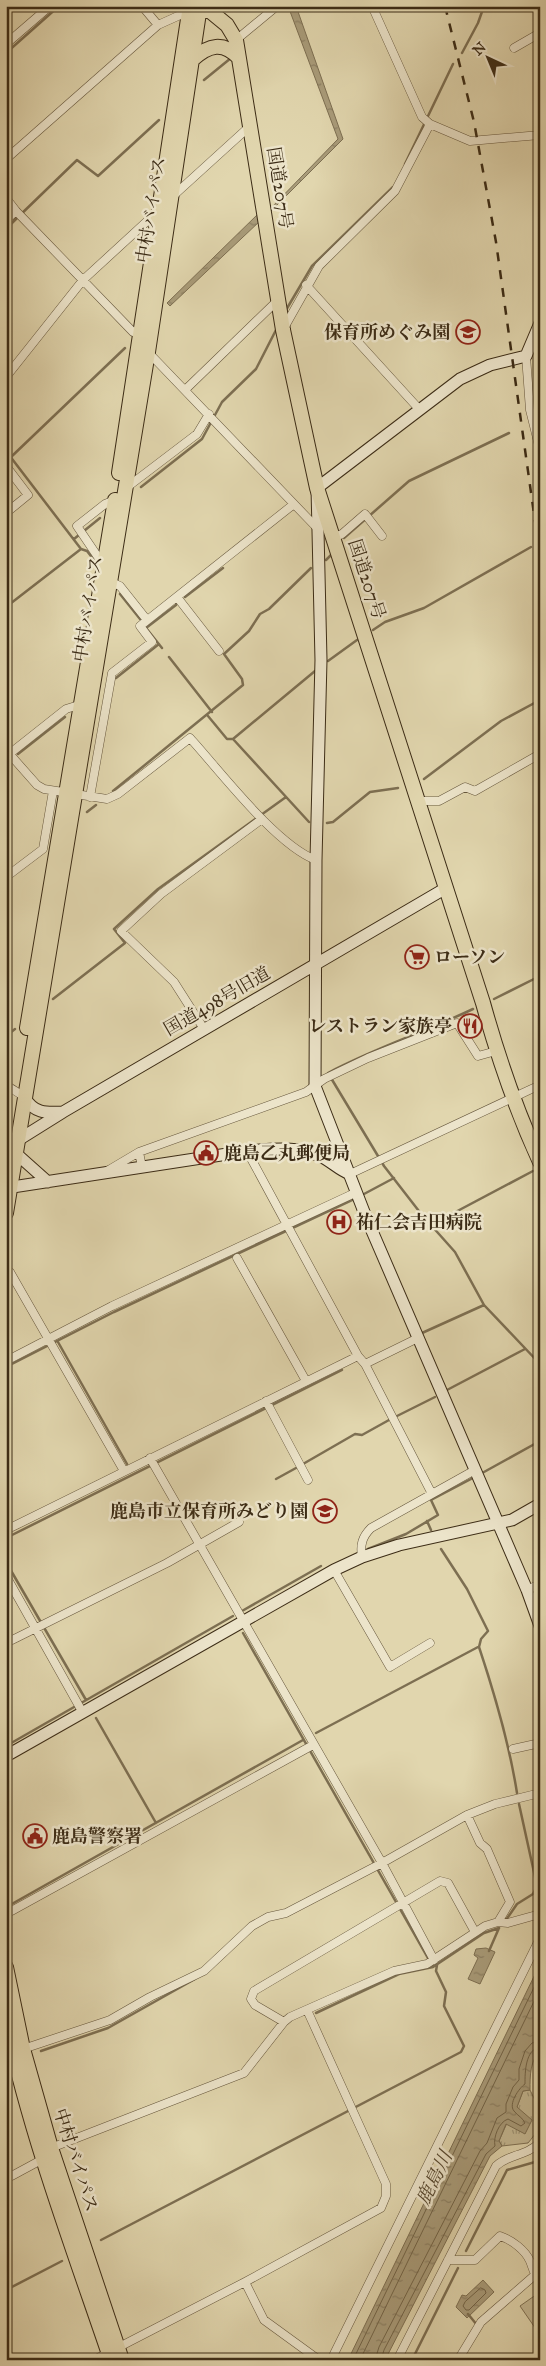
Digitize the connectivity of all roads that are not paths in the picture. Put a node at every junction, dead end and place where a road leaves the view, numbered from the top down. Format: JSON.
{"nodes":[{"id":1,"x":50,"y":6,"type":"edge"},
{"id":2,"x":142,"y":6,"type":"edge"},
{"id":3,"x":277,"y":6,"type":"edge"},
{"id":4,"x":372,"y":6,"type":"edge"},
{"id":5,"x":195,"y":9,"type":"edge"},
{"id":6,"x":158,"y":25,"type":"junction"},
{"id":7,"x":540,"y":34,"type":"edge"},
{"id":8,"x":236,"y":40,"type":"junction"},
{"id":9,"x":6,"y":44,"type":"edge"},
{"id":10,"x":514,"y":48,"type":"dead end"},
{"id":11,"x":239,"y":58,"type":"junction"},
{"id":12,"x":193,"y":59,"type":"junction"},
{"id":13,"x":428,"y":121,"type":"junction"},
{"id":14,"x":250,"y":126,"type":"junction"},
{"id":15,"x":540,"y":136,"type":"edge"},
{"id":16,"x":6,"y":159,"type":"edge"},
{"id":17,"x":173,"y":196,"type":"junction"},
{"id":18,"x":6,"y":198,"type":"edge"},
{"id":19,"x":159,"y":210,"type":"junction"},
{"id":20,"x":16,"y":211,"type":"junction"},
{"id":21,"x":7,"y":219,"type":"edge"},
{"id":22,"x":82,"y":280,"type":"junction"},
{"id":23,"x":306,"y":285,"type":"junction"},
{"id":24,"x":279,"y":300,"type":"junction"},
{"id":25,"x":540,"y":323,"type":"edge"},
{"id":26,"x":283,"y":330,"type":"junction"},
{"id":27,"x":146,"y":334,"type":"junction"},
{"id":28,"x":143,"y":351,"type":"junction"},
{"id":29,"x":526,"y":356,"type":"junction"},
{"id":30,"x":6,"y":378,"type":"edge"},
{"id":31,"x":186,"y":389,"type":"junction"},
{"id":32,"x":420,"y":409,"type":"junction"},
{"id":33,"x":212,"y":417,"type":"junction"},
{"id":34,"x":540,"y":450,"type":"edge"},
{"id":35,"x":6,"y":466,"type":"edge"},
{"id":36,"x":126,"y":488,"type":"junction"},
{"id":37,"x":317,"y":488,"type":"junction"},
{"id":38,"x":115,"y":500,"type":"junction"},
{"id":39,"x":294,"y":504,"type":"junction"},
{"id":40,"x":6,"y":513,"type":"edge"},
{"id":41,"x":318,"y":529,"type":"junction"},
{"id":42,"x":382,"y":536,"type":"dead end"},
{"id":43,"x":334,"y":538,"type":"junction"},
{"id":44,"x":105,"y":560,"type":"junction"},
{"id":45,"x":111,"y":582,"type":"junction"},
{"id":46,"x":176,"y":596,"type":"junction"},
{"id":47,"x":147,"y":620,"type":"junction"},
{"id":48,"x":219,"y":651,"type":"dead end"},
{"id":49,"x":96,"y":676,"type":"junction"},
{"id":50,"x":111,"y":677,"type":"junction"},
{"id":51,"x":86,"y":704,"type":"junction"},
{"id":52,"x":8,"y":753,"type":"edge"},
{"id":53,"x":540,"y":754,"type":"edge"},
{"id":54,"x":72,"y":794,"type":"junction"},
{"id":55,"x":418,"y":801,"type":"junction"},
{"id":56,"x":262,"y":819,"type":"junction"},
{"id":57,"x":316,"y":860,"type":"junction"},
{"id":58,"x":6,"y":877,"type":"edge"},
{"id":59,"x":446,"y":888,"type":"junction"},
{"id":60,"x":316,"y":963,"type":"junction"},
{"id":61,"x":204,"y":1029,"type":"junction"},
{"id":62,"x":496,"y":1051,"type":"junction"},
{"id":63,"x":540,"y":1085,"type":"edge"},
{"id":64,"x":315,"y":1086,"type":"junction"},
{"id":65,"x":16,"y":1091,"type":"edge"},
{"id":66,"x":513,"y":1098,"type":"junction"},
{"id":67,"x":64,"y":1112,"type":"junction"},
{"id":68,"x":338,"y":1146,"type":"junction"},
{"id":69,"x":11,"y":1148,"type":"edge"},
{"id":70,"x":139,"y":1152,"type":"junction"},
{"id":71,"x":247,"y":1152,"type":"junction"},
{"id":72,"x":322,"y":1156,"type":"junction"},
{"id":73,"x":540,"y":1162,"type":"edge"},
{"id":74,"x":142,"y":1167,"type":"junction"},
{"id":75,"x":104,"y":1173,"type":"junction"},
{"id":76,"x":350,"y":1174,"type":"junction"},
{"id":77,"x":48,"y":1182,"type":"junction"},
{"id":78,"x":8,"y":1188,"type":"edge"},
{"id":79,"x":357,"y":1192,"type":"junction"},
{"id":80,"x":6,"y":1213,"type":"edge"},
{"id":81,"x":289,"y":1228,"type":"junction"},
{"id":82,"x":237,"y":1258,"type":"dead end"},
{"id":83,"x":6,"y":1270,"type":"edge"},
{"id":84,"x":418,"y":1338,"type":"junction"},
{"id":85,"x":49,"y":1340,"type":"junction"},
{"id":86,"x":358,"y":1356,"type":"junction"},
{"id":87,"x":6,"y":1361,"type":"edge"},
{"id":88,"x":365,"y":1364,"type":"junction"},
{"id":89,"x":306,"y":1381,"type":"junction"},
{"id":90,"x":266,"y":1401,"type":"junction"},
{"id":91,"x":150,"y":1458,"type":"junction"},
{"id":92,"x":475,"y":1470,"type":"junction"},
{"id":93,"x":124,"y":1471,"type":"junction"},
{"id":94,"x":308,"y":1480,"type":"dead end"},
{"id":95,"x":432,"y":1494,"type":"junction"},
{"id":96,"x":540,"y":1504,"type":"edge"},
{"id":97,"x":239,"y":1522,"type":"dead end"},
{"id":98,"x":498,"y":1523,"type":"junction"},
{"id":99,"x":6,"y":1530,"type":"edge"},
{"id":100,"x":199,"y":1544,"type":"junction"},
{"id":101,"x":362,"y":1557,"type":"junction"},
{"id":102,"x":334,"y":1570,"type":"junction"},
{"id":103,"x":6,"y":1576,"type":"edge"},
{"id":104,"x":540,"y":1584,"type":"edge"},
{"id":105,"x":527,"y":1590,"type":"junction"},
{"id":106,"x":243,"y":1621,"type":"junction"},
{"id":107,"x":540,"y":1626,"type":"edge"},
{"id":108,"x":35,"y":1629,"type":"junction"},
{"id":109,"x":6,"y":1643,"type":"edge"},
{"id":110,"x":430,"y":1643,"type":"dead end"},
{"id":111,"x":80,"y":1707,"type":"junction"},
{"id":112,"x":540,"y":1742,"type":"edge"},
{"id":113,"x":313,"y":1745,"type":"junction"},
{"id":114,"x":513,"y":1749,"type":"dead end"},
{"id":115,"x":6,"y":1756,"type":"edge"},
{"id":116,"x":540,"y":1793,"type":"edge"},
{"id":117,"x":467,"y":1815,"type":"junction"},
{"id":118,"x":382,"y":1863,"type":"junction"},
{"id":119,"x":403,"y":1902,"type":"junction"},
{"id":120,"x":6,"y":1914,"type":"edge"},
{"id":121,"x":540,"y":1914,"type":"edge"},
{"id":122,"x":498,"y":1922,"type":"junction"},
{"id":123,"x":475,"y":1932,"type":"junction"},
{"id":124,"x":540,"y":1938,"type":"edge"},
{"id":125,"x":431,"y":1962,"type":"junction"},
{"id":126,"x":6,"y":1967,"type":"edge"},
{"id":127,"x":307,"y":2010,"type":"junction"},
{"id":128,"x":6,"y":2021,"type":"edge"},
{"id":129,"x":284,"y":2022,"type":"junction"},
{"id":130,"x":23,"y":2049,"type":"junction"},
{"id":131,"x":540,"y":2142,"type":"edge"},
{"id":132,"x":47,"y":2154,"type":"junction"},
{"id":133,"x":6,"y":2179,"type":"edge"},
{"id":134,"x":448,"y":2260,"type":"junction"},
{"id":135,"x":537,"y":2276,"type":"edge"},
{"id":136,"x":245,"y":2282,"type":"junction"},
{"id":137,"x":115,"y":2355,"type":"edge"},
{"id":138,"x":94,"y":2360,"type":"edge"},
{"id":139,"x":319,"y":2360,"type":"edge"},
{"id":140,"x":331,"y":2360,"type":"edge"},
{"id":141,"x":397,"y":2360,"type":"edge"},
{"id":142,"x":458,"y":2360,"type":"edge"}],
"edges":[{"from":1,"to":9,"type":"street"},
{"from":2,"to":6,"type":"street"},
{"from":3,"to":8,"type":"street"},
{"from":4,"to":13,"type":"street"},
{"from":5,"to":6,"type":"street"},
{"from":5,"to":8,"type":"highway","name":"国道207号"},
{"from":5,"to":12,"type":"highway","name":"中村バイパス"},
{"from":5,"to":19,"type":"highway","name":"中村バイパス"},
{"from":6,"to":16,"type":"street"},
{"from":7,"to":10,"type":"street"},
{"from":8,"to":11,"type":"highway","name":"国道207号"},
{"from":11,"to":12,"type":"highway"},
{"from":11,"to":14,"type":"highway","name":"国道207号"},
{"from":12,"to":17,"type":"highway","name":"中村バイパス"},
{"from":13,"to":15,"type":"street"},
{"from":13,"to":23,"type":"street"},
{"from":14,"to":17,"type":"street"},
{"from":14,"to":24,"type":"highway","name":"国道207号"},
{"from":17,"to":27,"type":"highway","name":"中村バイパス"},
{"from":18,"to":20,"type":"street"},
{"from":19,"to":22,"type":"street"},
{"from":19,"to":27,"type":"highway","name":"中村バイパス"},
{"from":20,"to":21,"type":"street"},
{"from":20,"to":22,"type":"street"},
{"from":22,"to":27,"type":"street"},
{"from":22,"to":30,"type":"street"},
{"from":23,"to":26,"type":"street"},
{"from":23,"to":32,"type":"street"},
{"from":24,"to":26,"type":"highway","name":"国道207号"},
{"from":24,"to":31,"type":"street"},
{"from":25,"to":29,"type":"street"},
{"from":26,"to":37,"type":"highway","name":"国道207号"},
{"from":27,"to":28,"type":"highway","name":"中村バイパス"},
{"from":28,"to":31,"type":"street"},
{"from":28,"to":36,"type":"highway","name":"中村バイパス"},
{"from":28,"to":38,"type":"highway","name":"中村バイパス"},
{"from":29,"to":32,"type":"street"},
{"from":29,"to":34,"type":"street"},
{"from":31,"to":33,"type":"street"},
{"from":32,"to":37,"type":"street"},
{"from":33,"to":36,"type":"street"},
{"from":33,"to":39,"type":"street"},
{"from":35,"to":40,"type":"street"},
{"from":36,"to":45,"type":"highway","name":"中村バイパス"},
{"from":37,"to":41,"type":"street"},
{"from":37,"to":43,"type":"highway","name":"国道207号"},
{"from":38,"to":44,"type":"highway","name":"中村バイパス"},
{"from":38,"to":44,"type":"street"},
{"from":39,"to":41,"type":"street"},
{"from":39,"to":46,"type":"street"},
{"from":41,"to":57,"type":"street"},
{"from":42,"to":43,"type":"street"},
{"from":43,"to":55,"type":"highway","name":"国道207号"},
{"from":44,"to":51,"type":"highway","name":"中村バイパス"},
{"from":45,"to":47,"type":"street"},
{"from":45,"to":49,"type":"highway","name":"中村バイパス"},
{"from":46,"to":47,"type":"street"},
{"from":46,"to":48,"type":"street"},
{"from":47,"to":50,"type":"street"},
{"from":49,"to":50,"type":"street"},
{"from":49,"to":51,"type":"highway","name":"中村バイパス"},
{"from":50,"to":54,"type":"street"},
{"from":51,"to":52,"type":"street"},
{"from":51,"to":54,"type":"highway","name":"中村バイパス"},
{"from":52,"to":54,"type":"street"},
{"from":53,"to":55,"type":"street"},
{"from":54,"to":56,"type":"street"},
{"from":54,"to":58,"type":"street"},
{"from":54,"to":65,"type":"highway","name":"中村バイパス"},
{"from":55,"to":59,"type":"highway","name":"国道207号"},
{"from":56,"to":57,"type":"street"},
{"from":56,"to":61,"type":"street"},
{"from":57,"to":60,"type":"street"},
{"from":59,"to":60,"type":"street","name":"国道498号旧道"},
{"from":59,"to":62,"type":"highway","name":"国道207号"},
{"from":60,"to":61,"type":"street","name":"国道498号旧道"},
{"from":60,"to":64,"type":"street"},
{"from":61,"to":67,"type":"street","name":"国道498号旧道"},
{"from":62,"to":64,"type":"street"},
{"from":62,"to":66,"type":"highway","name":"国道207号"},
{"from":63,"to":66,"type":"street"},
{"from":64,"to":68,"type":"street"},
{"from":64,"to":70,"type":"street"},
{"from":65,"to":67,"type":"street"},
{"from":65,"to":69,"type":"highway","name":"中村バイパス"},
{"from":66,"to":73,"type":"highway","name":"国道207号"},
{"from":66,"to":76,"type":"street"},
{"from":67,"to":69,"type":"street","name":"国道498号旧道"},
{"from":68,"to":72,"type":"street"},
{"from":68,"to":76,"type":"street"},
{"from":69,"to":77,"type":"street"},
{"from":69,"to":78,"type":"highway","name":"中村バイパス"},
{"from":70,"to":74,"type":"street"},
{"from":70,"to":75,"type":"street"},
{"from":71,"to":72,"type":"street"},
{"from":71,"to":74,"type":"street"},
{"from":71,"to":81,"type":"street"},
{"from":72,"to":76,"type":"street"},
{"from":74,"to":75,"type":"street"},
{"from":75,"to":77,"type":"street"},
{"from":76,"to":79,"type":"street"},
{"from":77,"to":78,"type":"street"},
{"from":78,"to":80,"type":"highway","name":"中村バイパス"},
{"from":79,"to":81,"type":"street"},
{"from":79,"to":84,"type":"street"},
{"from":81,"to":85,"type":"street"},
{"from":81,"to":86,"type":"street"},
{"from":82,"to":89,"type":"street"},
{"from":83,"to":85,"type":"street"},
{"from":84,"to":88,"type":"street"},
{"from":84,"to":92,"type":"street"},
{"from":85,"to":87,"type":"street"},
{"from":85,"to":93,"type":"street"},
{"from":86,"to":88,"type":"street"},
{"from":86,"to":89,"type":"street"},
{"from":88,"to":95,"type":"street"},
{"from":89,"to":90,"type":"street"},
{"from":90,"to":91,"type":"street"},
{"from":90,"to":94,"type":"street"},
{"from":91,"to":93,"type":"street"},
{"from":91,"to":100,"type":"street"},
{"from":92,"to":95,"type":"street"},
{"from":92,"to":98,"type":"street"},
{"from":93,"to":99,"type":"street"},
{"from":95,"to":101,"type":"street"},
{"from":96,"to":98,"type":"street"},
{"from":97,"to":100,"type":"street"},
{"from":98,"to":101,"type":"street"},
{"from":98,"to":105,"type":"street"},
{"from":100,"to":106,"type":"street"},
{"from":100,"to":108,"type":"street"},
{"from":101,"to":102,"type":"street"},
{"from":102,"to":106,"type":"street"},
{"from":102,"to":110,"type":"street"},
{"from":103,"to":108,"type":"street"},
{"from":104,"to":105,"type":"street"},
{"from":105,"to":107,"type":"street"},
{"from":106,"to":111,"type":"street"},
{"from":106,"to":113,"type":"street"},
{"from":108,"to":109,"type":"street"},
{"from":108,"to":111,"type":"street"},
{"from":111,"to":115,"type":"street"},
{"from":112,"to":114,"type":"street"},
{"from":113,"to":118,"type":"street"},
{"from":113,"to":120,"type":"street"},
{"from":116,"to":117,"type":"street"},
{"from":117,"to":118,"type":"street"},
{"from":117,"to":122,"type":"street"},
{"from":118,"to":119,"type":"street"},
{"from":118,"to":130,"type":"street"},
{"from":119,"to":123,"type":"street"},
{"from":119,"to":125,"type":"street"},
{"from":119,"to":129,"type":"street"},
{"from":121,"to":122,"type":"street"},
{"from":122,"to":123,"type":"street"},
{"from":123,"to":125,"type":"street"},
{"from":124,"to":140,"type":"street"},
{"from":125,"to":127,"type":"street"},
{"from":126,"to":130,"type":"highway","name":"中村バイパス"},
{"from":127,"to":129,"type":"street"},
{"from":127,"to":136,"type":"street"},
{"from":128,"to":132,"type":"highway","name":"中村バイパス"},
{"from":129,"to":132,"type":"street"},
{"from":130,"to":132,"type":"highway","name":"中村バイパス"},
{"from":131,"to":134,"type":"street"},
{"from":132,"to":133,"type":"street"},
{"from":132,"to":137,"type":"highway","name":"中村バイパス"},
{"from":134,"to":135,"type":"street"},
{"from":134,"to":141,"type":"street"},
{"from":135,"to":142,"type":"street"},
{"from":136,"to":137,"type":"street"},
{"from":136,"to":139,"type":"street"},
{"from":137,"to":138,"type":"street"}]}
